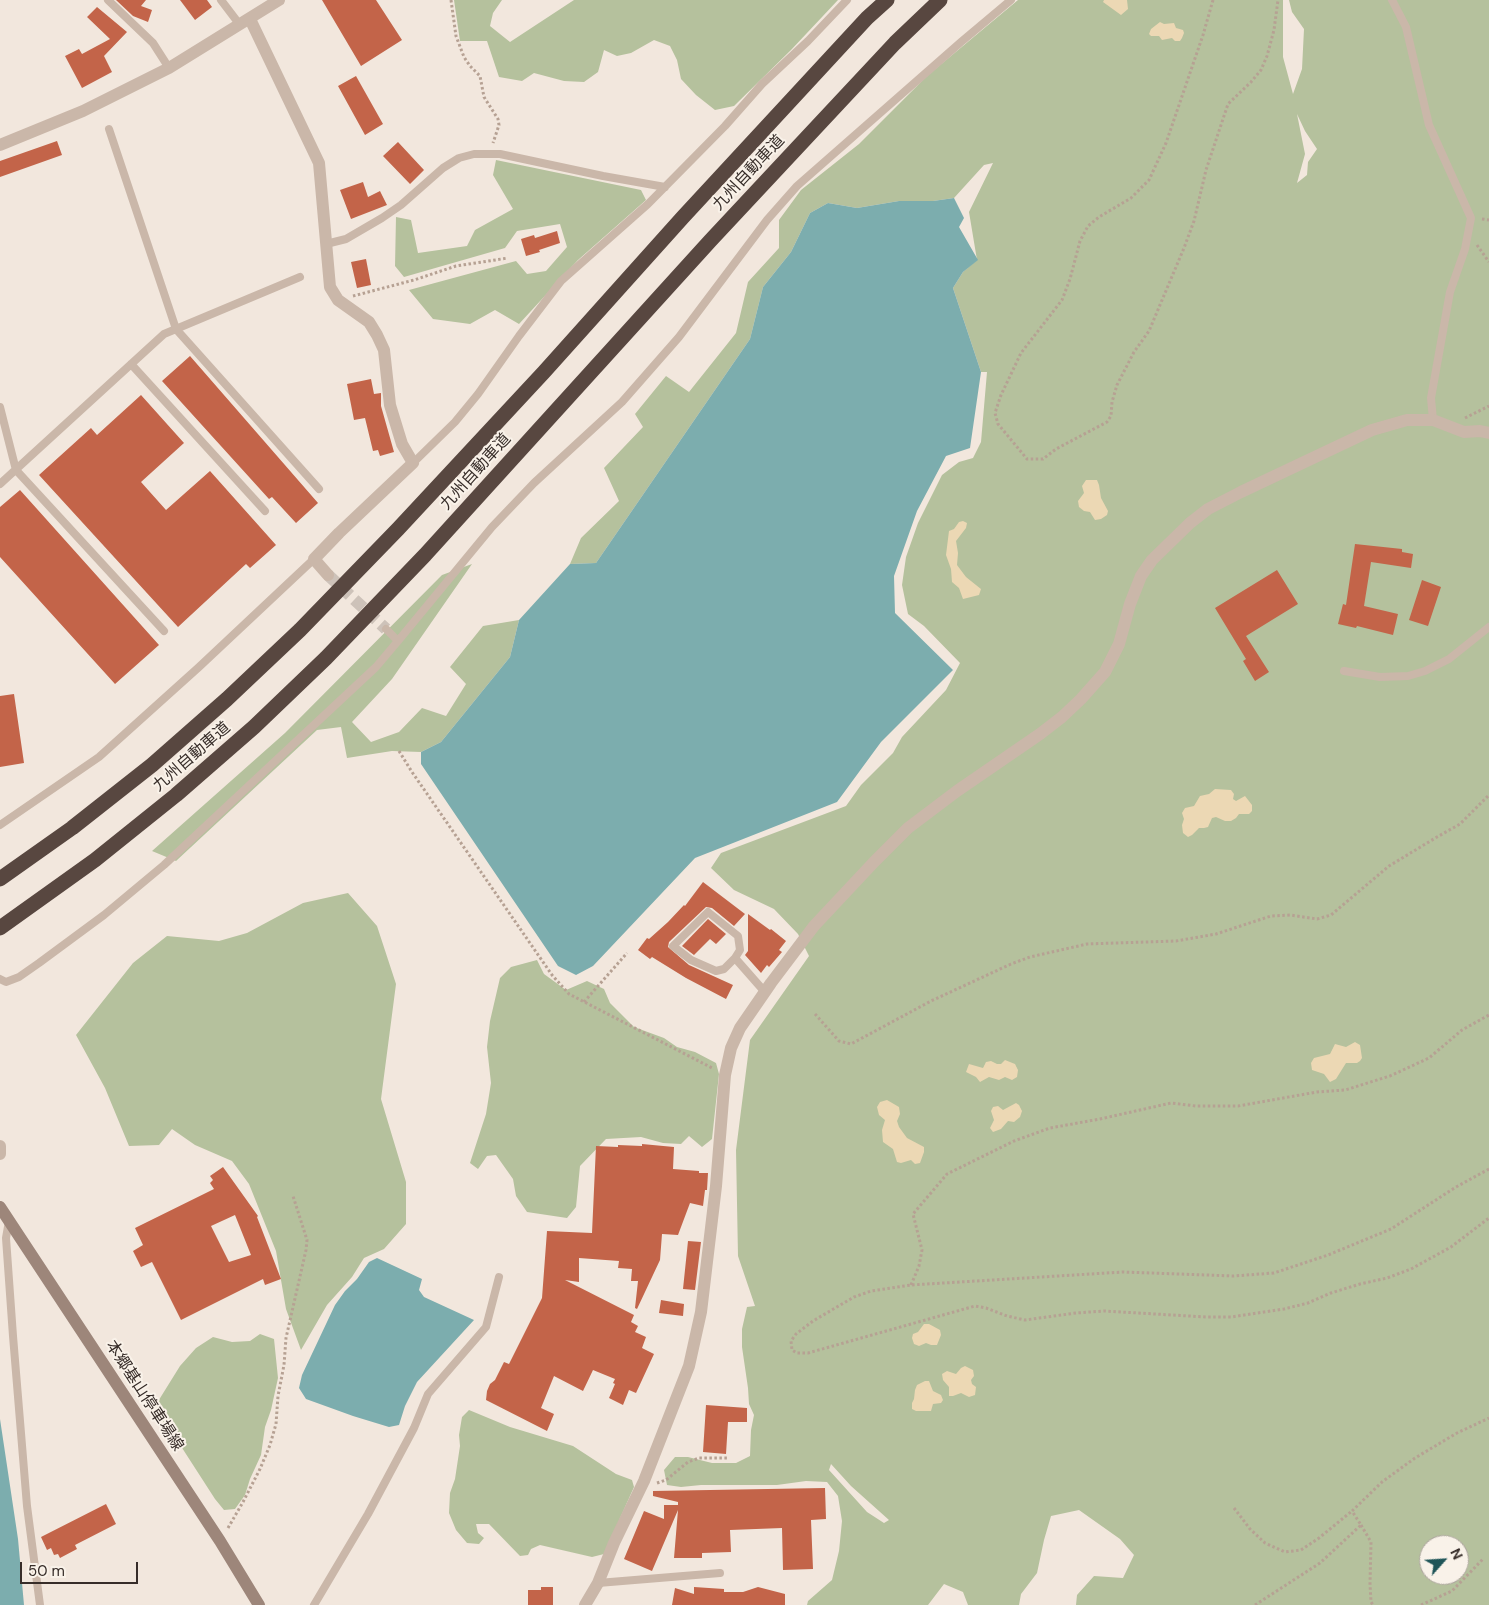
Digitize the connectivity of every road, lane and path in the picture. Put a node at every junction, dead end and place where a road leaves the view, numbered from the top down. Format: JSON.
{"nodes":[{"id":1,"x":108,"y":0,"type":"edge"},
{"id":2,"x":221,"y":0,"type":"edge"},
{"id":3,"x":279,"y":0,"type":"edge"},
{"id":4,"x":450,"y":0,"type":"edge"},
{"id":5,"x":847,"y":0,"type":"edge"},
{"id":6,"x":887,"y":0,"type":"edge"},
{"id":7,"x":940,"y":0,"type":"edge"},
{"id":8,"x":1011,"y":0,"type":"edge"},
{"id":9,"x":1212,"y":0,"type":"edge"},
{"id":10,"x":1278,"y":0,"type":"edge"},
{"id":11,"x":1392,"y":0,"type":"edge"},
{"id":12,"x":245,"y":22,"type":"junction"},
{"id":13,"x":169,"y":68,"type":"junction"},
{"id":14,"x":109,"y":129,"type":"dead end"},
{"id":15,"x":0,"y":145,"type":"edge"},
{"id":16,"x":489,"y":154,"type":"junction"},
{"id":17,"x":665,"y":187,"type":"junction"},
{"id":18,"x":326,"y":244,"type":"junction"},
{"id":19,"x":508,"y":258,"type":"dead end"},
{"id":20,"x":300,"y":277,"type":"dead end"},
{"id":21,"x":338,"y":300,"type":"junction"},
{"id":22,"x":176,"y":329,"type":"junction"},
{"id":23,"x":131,"y":364,"type":"junction"},
{"id":24,"x":1489,"y":406,"type":"edge"},
{"id":25,"x":0,"y":407,"type":"edge"},
{"id":26,"x":1433,"y":420,"type":"junction"},
{"id":27,"x":1450,"y":426,"type":"junction"},
{"id":28,"x":1489,"y":433,"type":"edge"},
{"id":29,"x":413,"y":463,"type":"junction"},
{"id":30,"x":16,"y":470,"type":"junction"},
{"id":31,"x":0,"y":484,"type":"edge"},
{"id":32,"x":319,"y":489,"type":"dead end"},
{"id":33,"x":265,"y":511,"type":"dead end"},
{"id":34,"x":314,"y":559,"type":"junction"},
{"id":35,"x":328,"y":575,"type":"tunnel mouth"},
{"id":36,"x":1489,"y":627,"type":"edge"},
{"id":37,"x":386,"y":629,"type":"tunnel mouth"},
{"id":38,"x":164,"y":631,"type":"dead end"},
{"id":39,"x":398,"y":641,"type":"junction"},
{"id":40,"x":1344,"y":671,"type":"dead end"},
{"id":41,"x":399,"y":752,"type":"dead end"},
{"id":42,"x":1489,"y":795,"type":"edge"},
{"id":43,"x":0,"y":825,"type":"edge"},
{"id":44,"x":0,"y":880,"type":"edge"},
{"id":45,"x":0,"y":928,"type":"edge"},
{"id":46,"x":627,"y":953,"type":"dead end"},
{"id":47,"x":735,"y":958,"type":"junction"},
{"id":48,"x":0,"y":980,"type":"edge"},
{"id":49,"x":764,"y":991,"type":"junction"},
{"id":50,"x":584,"y":1002,"type":"junction"},
{"id":51,"x":814,"y":1014,"type":"dead end"},
{"id":52,"x":1489,"y":1015,"type":"edge"},
{"id":53,"x":725,"y":1075,"type":"junction"},
{"id":54,"x":0,"y":1146,"type":"edge"},
{"id":55,"x":0,"y":1154,"type":"edge"},
{"id":56,"x":1489,"y":1169,"type":"edge"},
{"id":57,"x":293,"y":1196,"type":"dead end"},
{"id":58,"x":0,"y":1207,"type":"edge"},
{"id":59,"x":1489,"y":1218,"type":"edge"},
{"id":60,"x":10,"y":1222,"type":"junction"},
{"id":61,"x":499,"y":1277,"type":"dead end"},
{"id":62,"x":911,"y":1285,"type":"junction"},
{"id":63,"x":1489,"y":1418,"type":"edge"},
{"id":64,"x":729,"y":1458,"type":"dead end"},
{"id":65,"x":644,"y":1480,"type":"junction"},
{"id":66,"x":1234,"y":1508,"type":"dead end"},
{"id":67,"x":1352,"y":1511,"type":"junction"},
{"id":68,"x":1360,"y":1524,"type":"junction"},
{"id":69,"x":220,"y":1542,"type":"junction"},
{"id":70,"x":1484,"y":1558,"type":"dead end"},
{"id":71,"x":720,"y":1573,"type":"dead end"},
{"id":72,"x":598,"y":1584,"type":"junction"},
{"id":73,"x":40,"y":1605,"type":"edge"},
{"id":74,"x":259,"y":1605,"type":"edge"},
{"id":75,"x":314,"y":1605,"type":"edge"},
{"id":76,"x":585,"y":1605,"type":"edge"},
{"id":77,"x":1255,"y":1605,"type":"edge"},
{"id":78,"x":1374,"y":1605,"type":"edge"},
{"id":79,"x":1421,"y":1605,"type":"edge"}],
"edges":[{"from":1,"to":13,"type":"lane"},
{"from":2,"to":12,"type":"lane"},
{"from":3,"to":12,"type":"street"},
{"from":4,"to":16,"type":"path"},
{"from":5,"to":17,"type":"lane"},
{"from":6,"to":44,"type":"highway","name":"九州自動車道"},
{"from":7,"to":45,"type":"highway","name":"九州自動車道"},
{"from":8,"to":39,"type":"lane"},
{"from":9,"to":10,"type":"path"},
{"from":11,"to":26,"type":"lane"},
{"from":12,"to":13,"type":"street"},
{"from":12,"to":18,"type":"street"},
{"from":13,"to":15,"type":"street"},
{"from":14,"to":22,"type":"lane"},
{"from":16,"to":17,"type":"lane"},
{"from":16,"to":18,"type":"lane"},
{"from":17,"to":29,"type":"lane"},
{"from":18,"to":21,"type":"street"},
{"from":19,"to":21,"type":"path"},
{"from":20,"to":22,"type":"lane"},
{"from":21,"to":29,"type":"street"},
{"from":22,"to":23,"type":"lane"},
{"from":22,"to":32,"type":"lane"},
{"from":23,"to":30,"type":"lane"},
{"from":23,"to":33,"type":"lane"},
{"from":24,"to":27,"type":"path"},
{"from":25,"to":30,"type":"lane"},
{"from":26,"to":27,"type":"street"},
{"from":26,"to":49,"type":"street"},
{"from":27,"to":28,"type":"street"},
{"from":29,"to":34,"type":"street"},
{"from":30,"to":31,"type":"lane"},
{"from":30,"to":38,"type":"lane"},
{"from":34,"to":35,"type":"street"},
{"from":34,"to":43,"type":"lane"},
{"from":36,"to":40,"type":"lane"},
{"from":37,"to":39,"type":"lane"},
{"from":39,"to":48,"type":"lane"},
{"from":41,"to":50,"type":"path"},
{"from":42,"to":51,"type":"path"},
{"from":46,"to":50,"type":"path"},
{"from":47,"to":47,"type":"lane"},
{"from":47,"to":49,"type":"lane"},
{"from":49,"to":53,"type":"street"},
{"from":50,"to":53,"type":"path"},
{"from":52,"to":62,"type":"path"},
{"from":53,"to":65,"type":"street"},
{"from":54,"to":55,"type":"street"},
{"from":56,"to":62,"type":"path"},
{"from":57,"to":69,"type":"path"},
{"from":58,"to":60,"type":"main road","name":"本郷基山停車場線"},
{"from":59,"to":62,"type":"path"},
{"from":60,"to":69,"type":"main road","name":"本郷基山停車場線"},
{"from":60,"to":73,"type":"lane"},
{"from":61,"to":75,"type":"lane"},
{"from":63,"to":67,"type":"path"},
{"from":64,"to":65,"type":"path"},
{"from":65,"to":72,"type":"street"},
{"from":66,"to":67,"type":"path"},
{"from":67,"to":68,"type":"path"},
{"from":68,"to":77,"type":"path"},
{"from":68,"to":78,"type":"path"},
{"from":69,"to":74,"type":"main road","name":"本郷基山停車場線"},
{"from":70,"to":79,"type":"path"},
{"from":71,"to":72,"type":"lane"},
{"from":72,"to":76,"type":"street"}]}
